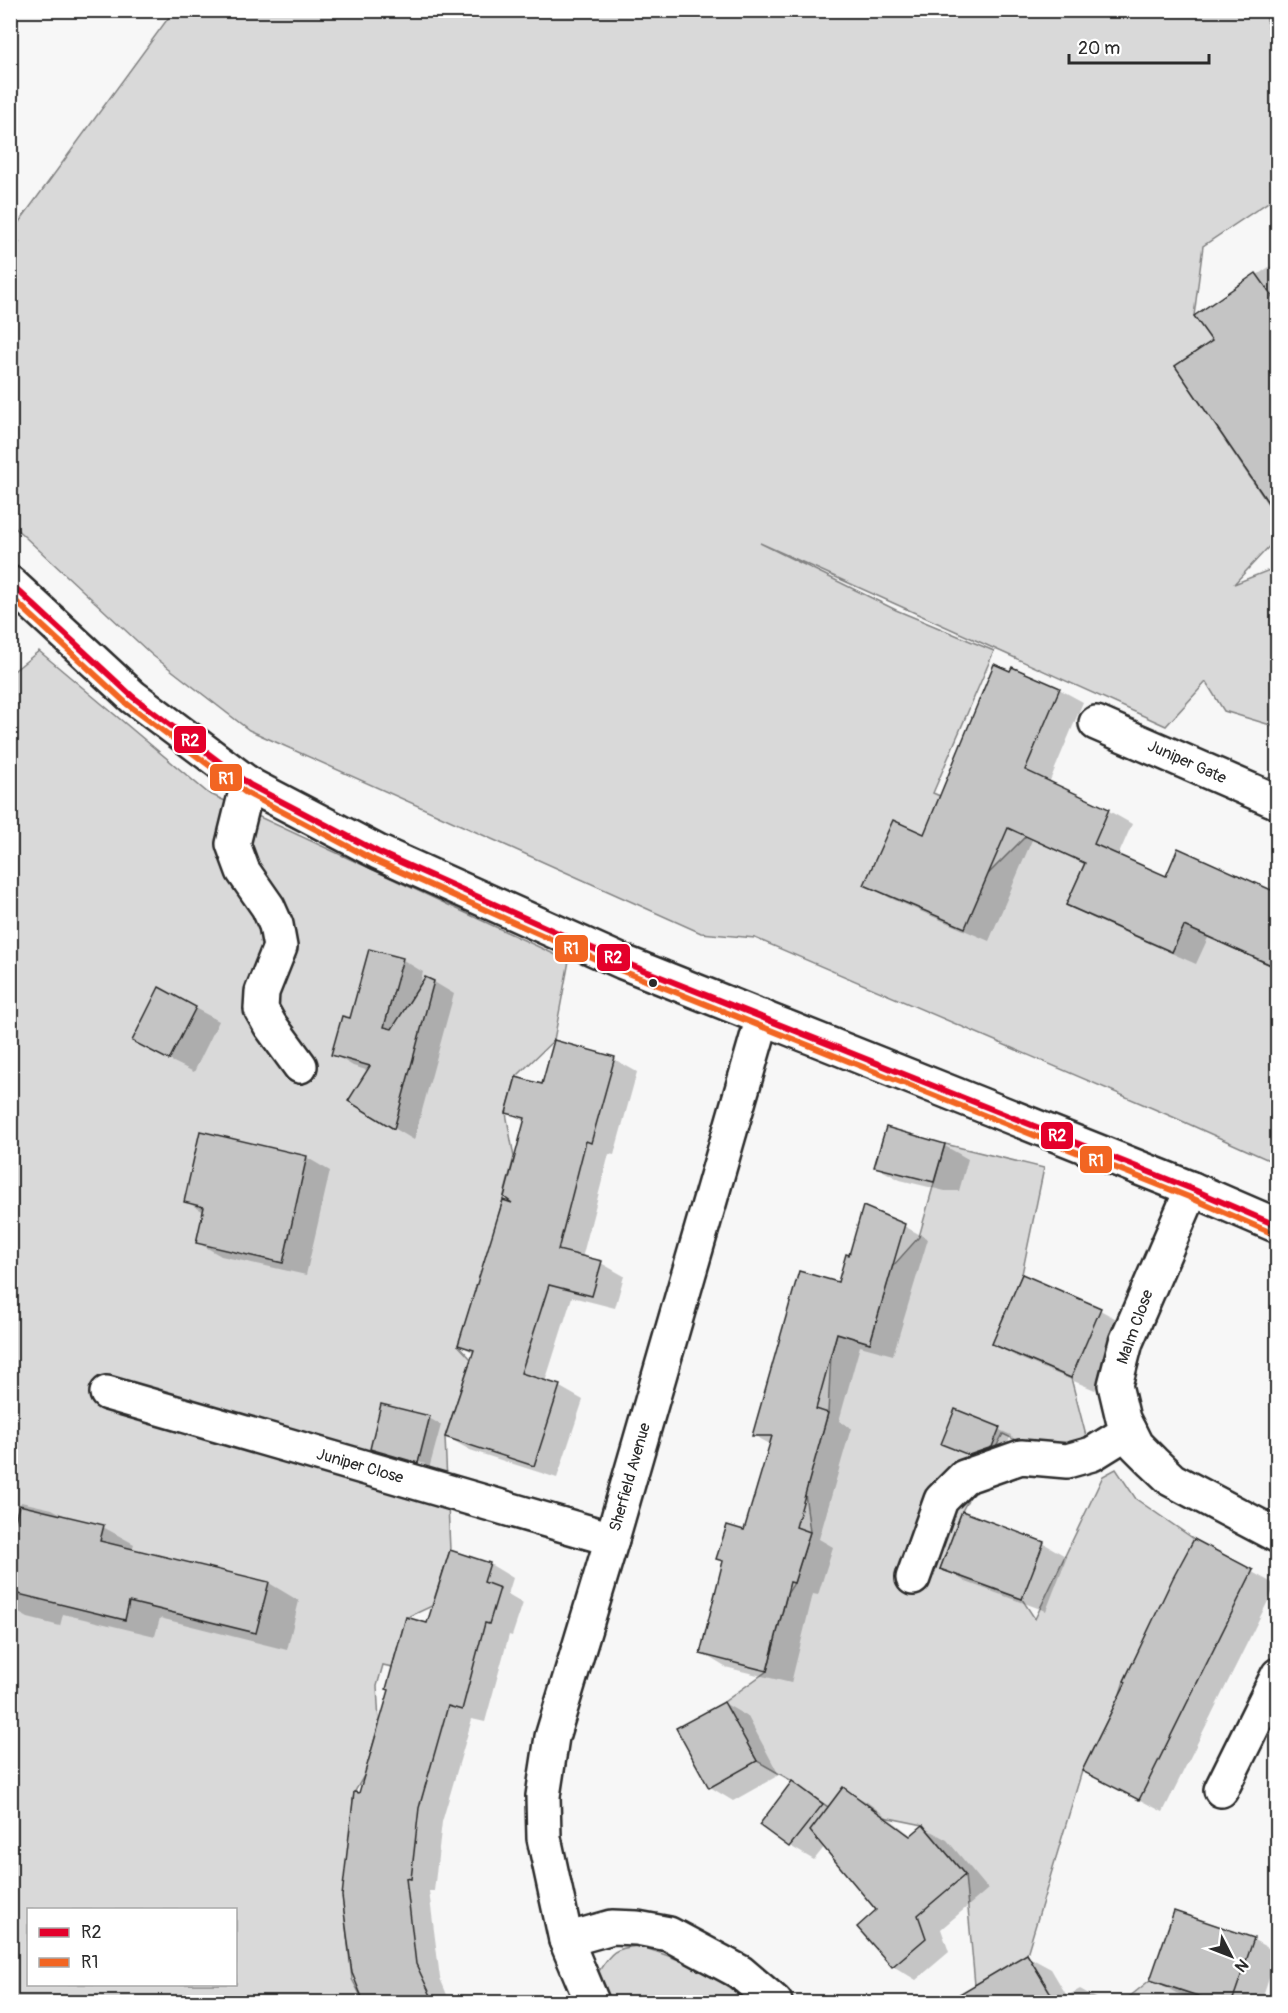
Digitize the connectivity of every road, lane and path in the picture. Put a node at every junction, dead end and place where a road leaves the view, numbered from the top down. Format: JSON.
{"nodes":[{"id":1,"x":10,"y":583,"type":"edge"},
{"id":2,"x":1096,"y":723,"type":"dead end"},
{"id":3,"x":248,"y":783,"type":"junction"},
{"id":4,"x":1278,"y":802,"type":"edge"},
{"id":5,"x":763,"y":1017,"type":"junction"},
{"id":6,"x":300,"y":1066,"type":"dead end"},
{"id":7,"x":1192,"y":1189,"type":"junction"},
{"id":8,"x":1278,"y":1226,"type":"edge"},
{"id":9,"x":106,"y":1393,"type":"dead end"},
{"id":10,"x":1129,"y":1431,"type":"junction"},
{"id":11,"x":1278,"y":1536,"type":"edge"},
{"id":12,"x":612,"y":1539,"type":"junction"},
{"id":13,"x":913,"y":1578,"type":"dead end"},
{"id":14,"x":1278,"y":1675,"type":"edge"},
{"id":15,"x":1221,"y":1790,"type":"dead end"},
{"id":16,"x":566,"y":1940,"type":"junction"},
{"id":17,"x":592,"y":2002,"type":"edge"},
{"id":18,"x":775,"y":2002,"type":"edge"}],
"edges":[{"from":1,"to":3,"type":"street"},
{"from":2,"to":4,"type":"street","name":"Juniper Gate"},
{"from":3,"to":5,"type":"street"},
{"from":3,"to":6,"type":"street"},
{"from":5,"to":7,"type":"street"},
{"from":5,"to":12,"type":"street","name":"Sherfield Avenue"},
{"from":7,"to":8,"type":"street"},
{"from":7,"to":10,"type":"street","name":"Malm Close"},
{"from":9,"to":12,"type":"street","name":"Juniper Close"},
{"from":10,"to":11,"type":"street","name":"Malm Close"},
{"from":10,"to":13,"type":"street"},
{"from":12,"to":16,"type":"street","name":"Sherfield Avenue"},
{"from":14,"to":15,"type":"street"},
{"from":16,"to":17,"type":"street","name":"Sherfield Avenue"},
{"from":16,"to":18,"type":"street"}]}
